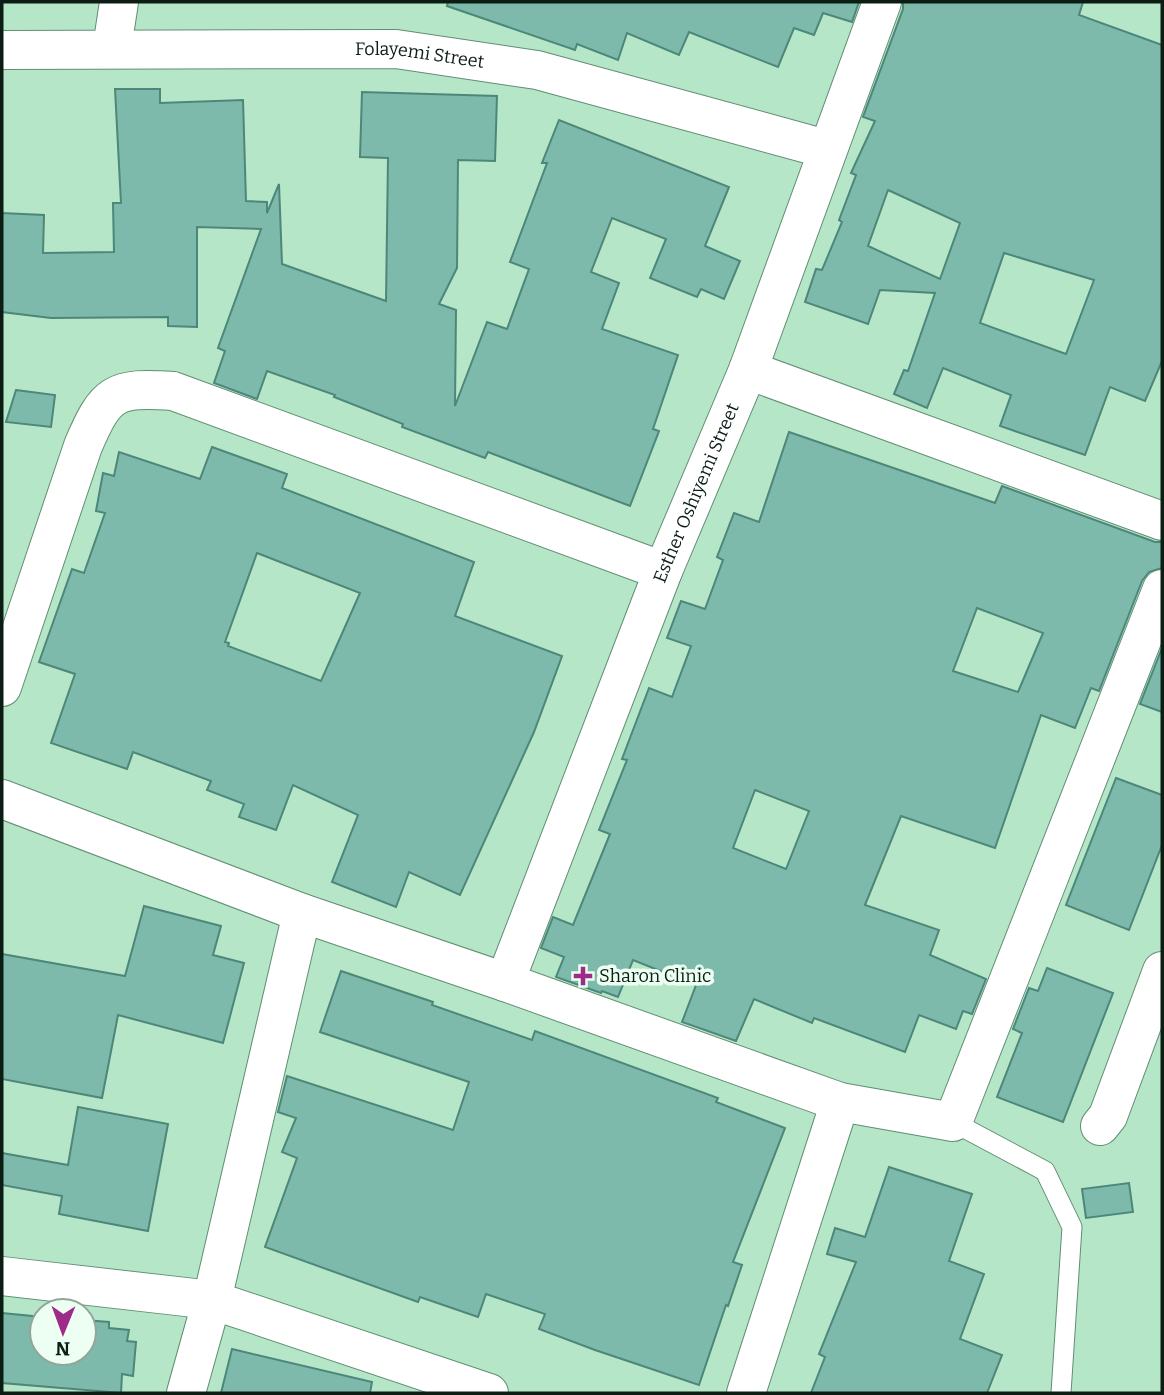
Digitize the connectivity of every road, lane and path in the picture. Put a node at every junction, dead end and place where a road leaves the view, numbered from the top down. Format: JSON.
{"nodes":[{"id":1,"x":119,"y":2,"type":"edge"},
{"id":2,"x":882,"y":2,"type":"edge"},
{"id":3,"x":112,"y":48,"type":"junction"},
{"id":4,"x":2,"y":50,"type":"edge"},
{"id":5,"x":827,"y":149,"type":"junction"},
{"id":6,"x":748,"y":370,"type":"junction"},
{"id":7,"x":1162,"y":520,"type":"edge"},
{"id":8,"x":663,"y":571,"type":"junction"},
{"id":9,"x":1162,"y":589,"type":"edge"},
{"id":10,"x":2,"y":687,"type":"edge"},
{"id":11,"x":2,"y":799,"type":"edge"},
{"id":12,"x":302,"y":913,"type":"junction"},
{"id":13,"x":1162,"y":971,"type":"edge"},
{"id":14,"x":505,"y":982,"type":"junction"},
{"id":15,"x":840,"y":1102,"type":"junction"},
{"id":16,"x":953,"y":1122,"type":"junction"},
{"id":17,"x":1100,"y":1126,"type":"dead end"},
{"id":18,"x":2,"y":1276,"type":"edge"},
{"id":19,"x":212,"y":1300,"type":"junction"},
{"id":20,"x":186,"y":1393,"type":"edge"},
{"id":21,"x":489,"y":1393,"type":"edge"},
{"id":22,"x":746,"y":1393,"type":"edge"},
{"id":23,"x":1061,"y":1393,"type":"edge"}],
"edges":[{"from":1,"to":3,"type":"street"},
{"from":2,"to":5,"type":"street","name":"Esther Oshiyemi Street"},
{"from":3,"to":4,"type":"street","name":"Folayemi Street"},
{"from":3,"to":5,"type":"street","name":"Folayemi Street"},
{"from":5,"to":6,"type":"street","name":"Esther Oshiyemi Street"},
{"from":6,"to":7,"type":"street"},
{"from":6,"to":8,"type":"street","name":"Esther Oshiyemi Street"},
{"from":8,"to":10,"type":"street"},
{"from":8,"to":14,"type":"street","name":"Esther Oshiyemi Street"},
{"from":9,"to":16,"type":"street"},
{"from":11,"to":12,"type":"street"},
{"from":12,"to":14,"type":"street"},
{"from":12,"to":19,"type":"street"},
{"from":13,"to":17,"type":"street"},
{"from":14,"to":15,"type":"street"},
{"from":15,"to":16,"type":"street"},
{"from":15,"to":22,"type":"street"},
{"from":16,"to":23,"type":"lane"},
{"from":18,"to":19,"type":"street"},
{"from":19,"to":20,"type":"street"},
{"from":19,"to":21,"type":"street"}]}
